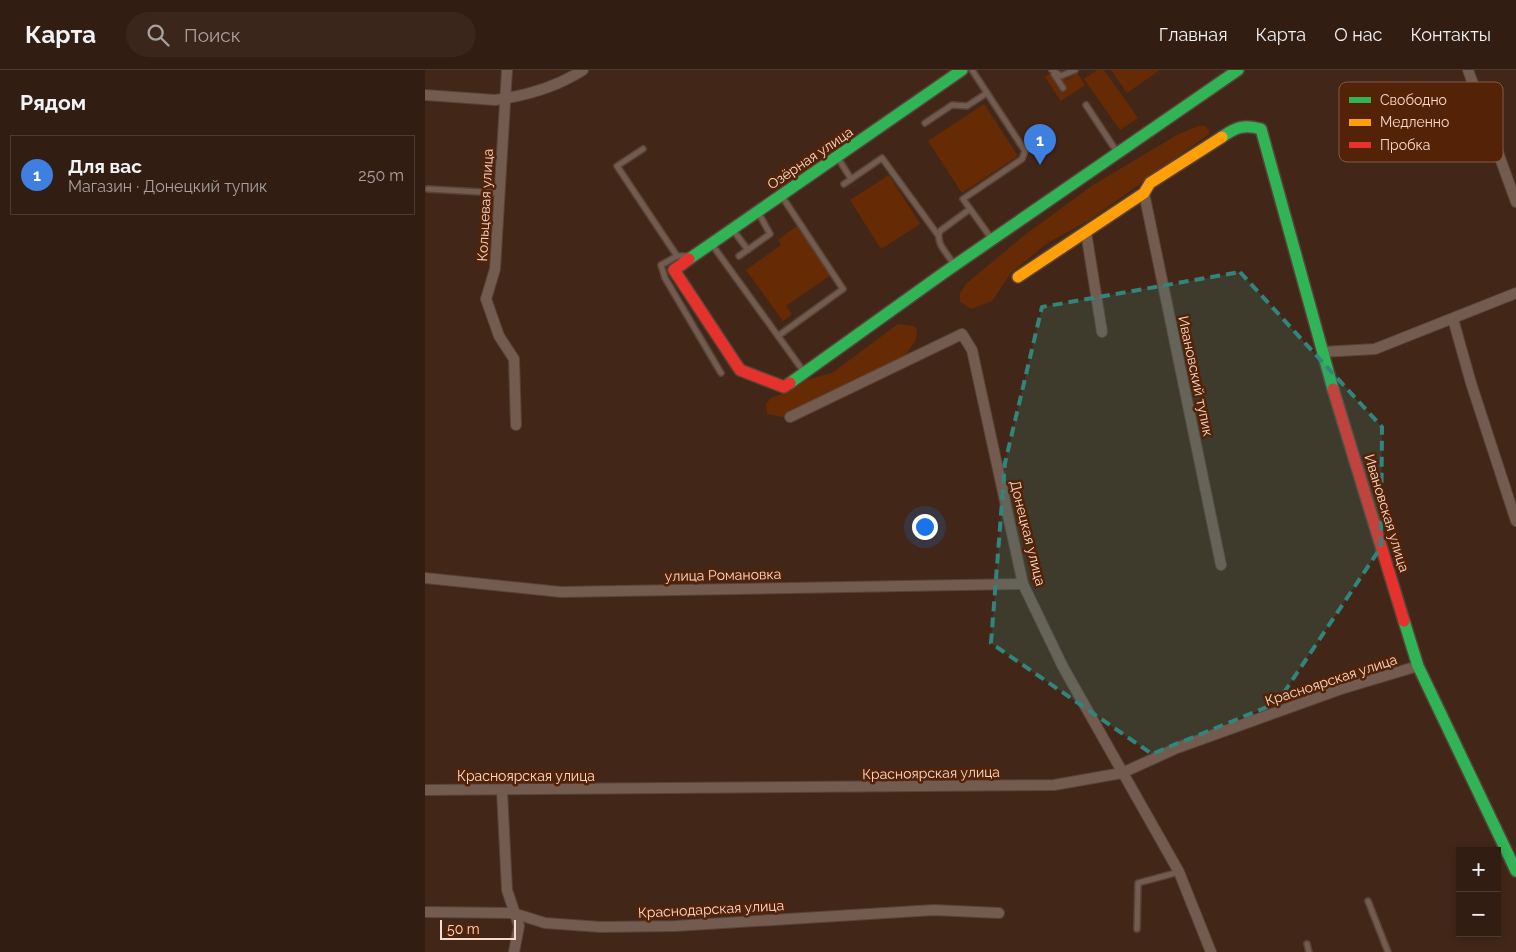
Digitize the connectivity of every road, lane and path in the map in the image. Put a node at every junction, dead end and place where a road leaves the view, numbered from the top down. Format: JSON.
{"nodes":[{"id":1,"x":507,"y":70,"type":"edge"},
{"id":2,"x":583,"y":70,"type":"edge"},
{"id":3,"x":962,"y":70,"type":"edge"},
{"id":4,"x":972,"y":70,"type":"edge"},
{"id":5,"x":1075,"y":70,"type":"edge"},
{"id":6,"x":1238,"y":70,"type":"edge"},
{"id":7,"x":1468,"y":70,"type":"edge"},
{"id":8,"x":1053,"y":72,"type":"edge"},
{"id":9,"x":1472,"y":82,"type":"edge"},
{"id":10,"x":1063,"y":88,"type":"dead end"},
{"id":11,"x":987,"y":93,"type":"junction"},
{"id":12,"x":425,"y":95,"type":"edge"},
{"id":13,"x":505,"y":98,"type":"junction"},
{"id":14,"x":1086,"y":105,"type":"dead end"},
{"id":15,"x":925,"y":123,"type":"dead end"},
{"id":16,"x":643,"y":149,"type":"dead end"},
{"id":17,"x":1117,"y":152,"type":"junction"},
{"id":18,"x":838,"y":158,"type":"junction"},
{"id":19,"x":1501,"y":162,"type":"edge"},
{"id":20,"x":851,"y":179,"type":"junction"},
{"id":21,"x":844,"y":184,"type":"dead end"},
{"id":22,"x":428,"y":189,"type":"dead end"},
{"id":23,"x":500,"y":193,"type":"junction"},
{"id":24,"x":1144,"y":193,"type":"junction"},
{"id":25,"x":781,"y":195,"type":"junction"},
{"id":26,"x":1516,"y":202,"type":"edge"},
{"id":27,"x":970,"y":208,"type":"junction"},
{"id":28,"x":758,"y":212,"type":"junction"},
{"id":29,"x":733,"y":230,"type":"junction"},
{"id":30,"x":1087,"y":232,"type":"junction"},
{"id":31,"x":938,"y":235,"type":"junction"},
{"id":32,"x":992,"y":239,"type":"junction"},
{"id":33,"x":712,"y":245,"type":"junction"},
{"id":34,"x":748,"y":250,"type":"junction"},
{"id":35,"x":677,"y":256,"type":"junction"},
{"id":36,"x":694,"y":256,"type":"junction"},
{"id":37,"x":739,"y":256,"type":"dead end"},
{"id":38,"x":955,"y":265,"type":"junction"},
{"id":39,"x":1018,"y":277,"type":"dead end"},
{"id":40,"x":1516,"y":293,"type":"edge"},
{"id":41,"x":1453,"y":319,"type":"junction"},
{"id":42,"x":1102,"y":332,"type":"dead end"},
{"id":43,"x":778,"y":336,"type":"junction"},
{"id":44,"x":1322,"y":352,"type":"junction"},
{"id":45,"x":721,"y":373,"type":"dead end"},
{"id":46,"x":806,"y":374,"type":"junction"},
{"id":47,"x":790,"y":417,"type":"dead end"},
{"id":48,"x":516,"y":425,"type":"dead end"},
{"id":49,"x":1516,"y":521,"type":"edge"},
{"id":50,"x":1221,"y":565,"type":"dead end"},
{"id":51,"x":425,"y":578,"type":"edge"},
{"id":52,"x":1023,"y":584,"type":"junction"},
{"id":53,"x":1418,"y":666,"type":"junction"},
{"id":54,"x":1122,"y":773,"type":"junction"},
{"id":55,"x":425,"y":790,"type":"edge"},
{"id":56,"x":502,"y":791,"type":"junction"},
{"id":57,"x":1516,"y":871,"type":"edge"},
{"id":58,"x":1179,"y":872,"type":"junction"},
{"id":59,"x":1369,"y":901,"type":"dead end"},
{"id":60,"x":425,"y":912,"type":"edge"},
{"id":61,"x":513,"y":913,"type":"junction"},
{"id":62,"x":999,"y":913,"type":"dead end"},
{"id":63,"x":1137,"y":929,"type":"dead end"},
{"id":64,"x":1307,"y":944,"type":"dead end"},
{"id":65,"x":514,"y":952,"type":"edge"},
{"id":66,"x":1211,"y":952,"type":"edge"},
{"id":67,"x":1309,"y":952,"type":"edge"},
{"id":68,"x":1387,"y":952,"type":"edge"}],
"edges":[{"from":1,"to":13,"type":"street","name":"Кольцевая улица"},
{"from":2,"to":13,"type":"street"},
{"from":3,"to":18,"type":"street","name":"Озёрная улица"},
{"from":4,"to":11,"type":"lane"},
{"from":5,"to":8,"type":"lane"},
{"from":6,"to":17,"type":"street"},
{"from":7,"to":9,"type":"street"},
{"from":8,"to":10,"type":"lane"},
{"from":11,"to":15,"type":"lane"},
{"from":11,"to":27,"type":"lane"},
{"from":12,"to":13,"type":"street"},
{"from":13,"to":23,"type":"street","name":"Кольцевая улица"},
{"from":14,"to":17,"type":"lane"},
{"from":16,"to":35,"type":"lane"},
{"from":17,"to":32,"type":"street"},
{"from":18,"to":20,"type":"lane"},
{"from":18,"to":25,"type":"street","name":"Озёрная улица"},
{"from":19,"to":26,"type":"street"},
{"from":20,"to":21,"type":"lane"},
{"from":20,"to":31,"type":"lane"},
{"from":22,"to":23,"type":"lane"},
{"from":23,"to":48,"type":"street","name":"Кольцевая улица"},
{"from":24,"to":30,"type":"street","name":"Ивановская улица"},
{"from":24,"to":44,"type":"street","name":"Ивановская улица"},
{"from":24,"to":50,"type":"street","name":"Ивановский тупик"},
{"from":25,"to":28,"type":"street","name":"Озёрная улица"},
{"from":25,"to":43,"type":"lane"},
{"from":27,"to":31,"type":"lane"},
{"from":27,"to":32,"type":"lane"},
{"from":28,"to":29,"type":"street","name":"Озёрная улица"},
{"from":28,"to":34,"type":"lane"},
{"from":29,"to":33,"type":"street","name":"Озёрная улица"},
{"from":29,"to":34,"type":"lane"},
{"from":30,"to":39,"type":"street","name":"Ивановская улица"},
{"from":30,"to":42,"type":"street"},
{"from":31,"to":38,"type":"lane"},
{"from":32,"to":38,"type":"street"},
{"from":33,"to":36,"type":"street","name":"Озёрная улица"},
{"from":33,"to":43,"type":"lane"},
{"from":34,"to":37,"type":"lane"},
{"from":35,"to":36,"type":"lane"},
{"from":35,"to":45,"type":"lane"},
{"from":36,"to":46,"type":"street","name":"Озёрная улица"},
{"from":38,"to":46,"type":"street"},
{"from":40,"to":41,"type":"street"},
{"from":41,"to":44,"type":"street"},
{"from":41,"to":49,"type":"street"},
{"from":43,"to":46,"type":"lane"},
{"from":44,"to":53,"type":"street","name":"Ивановская улица"},
{"from":47,"to":52,"type":"street","name":"Донецкая улица"},
{"from":51,"to":52,"type":"street","name":"улица Романовка"},
{"from":52,"to":54,"type":"street","name":"Донецкая улица"},
{"from":53,"to":54,"type":"street","name":"Красноярская улица"},
{"from":53,"to":57,"type":"street","name":"Ивановская улица"},
{"from":54,"to":56,"type":"street","name":"Красноярская улица"},
{"from":54,"to":58,"type":"street","name":"Донецкая улица"},
{"from":55,"to":56,"type":"street","name":"Красноярская улица"},
{"from":56,"to":61,"type":"street"},
{"from":58,"to":63,"type":"lane"},
{"from":58,"to":66,"type":"street","name":"Донецкая улица"},
{"from":59,"to":68,"type":"lane"},
{"from":60,"to":61,"type":"street","name":"Краснодарская улица"},
{"from":61,"to":62,"type":"street","name":"Краснодарская улица"},
{"from":61,"to":65,"type":"street"},
{"from":64,"to":67,"type":"lane"}]}
